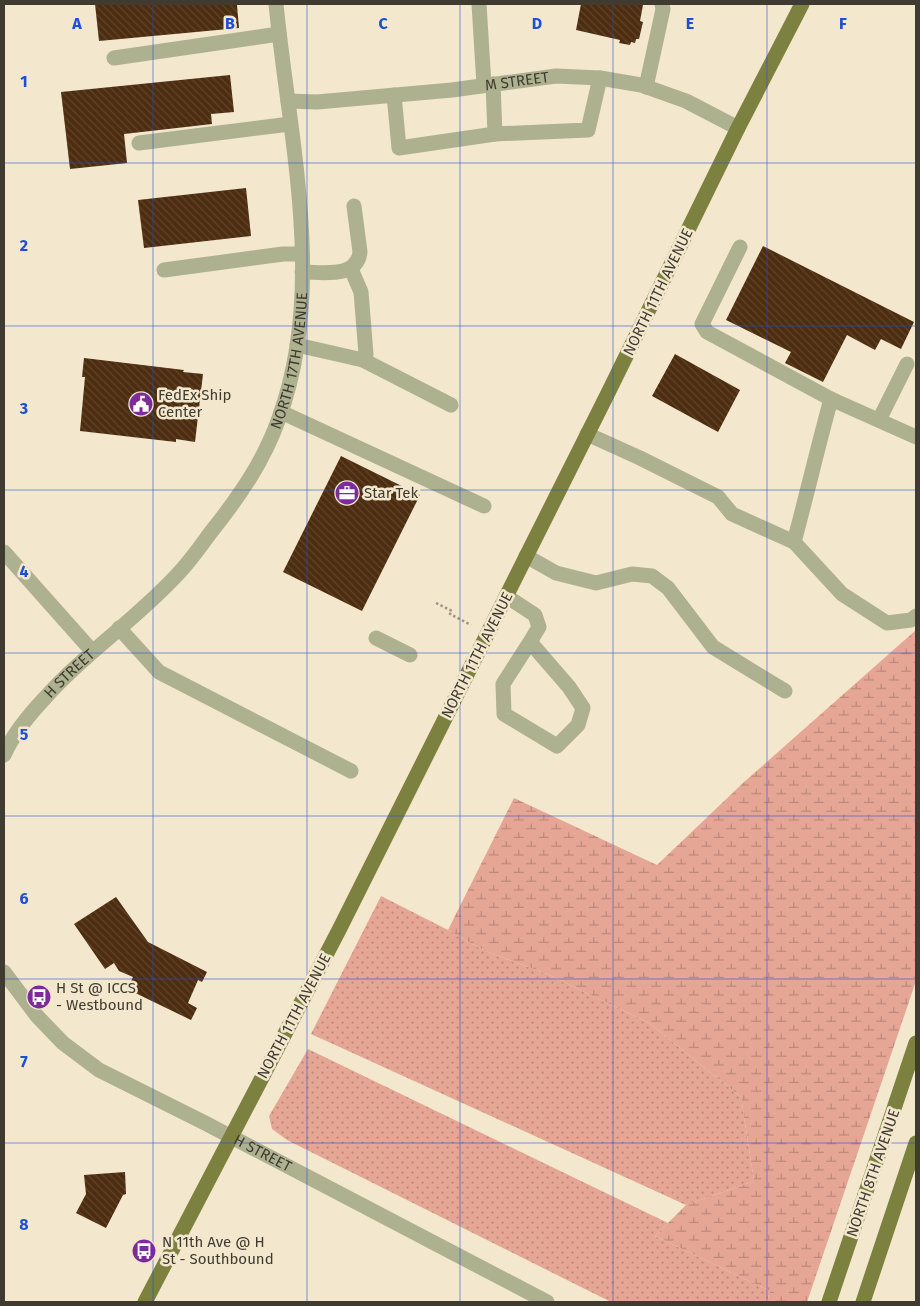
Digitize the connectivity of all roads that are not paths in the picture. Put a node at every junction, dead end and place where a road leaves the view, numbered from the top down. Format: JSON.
{"nodes":[{"id":1,"x":276,"y":4,"type":"edge"},
{"id":2,"x":478,"y":4,"type":"edge"},
{"id":3,"x":662,"y":4,"type":"edge"},
{"id":4,"x":802,"y":4,"type":"edge"},
{"id":5,"x":279,"y":34,"type":"junction"},
{"id":6,"x":114,"y":58,"type":"dead end"},
{"id":7,"x":600,"y":78,"type":"junction"},
{"id":8,"x":488,"y":85,"type":"junction"},
{"id":9,"x":646,"y":87,"type":"junction"},
{"id":10,"x":394,"y":95,"type":"junction"},
{"id":11,"x":288,"y":101,"type":"junction"},
{"id":12,"x":290,"y":124,"type":"junction"},
{"id":13,"x":738,"y":128,"type":"junction"},
{"id":14,"x":495,"y":134,"type":"junction"},
{"id":15,"x":139,"y":143,"type":"dead end"},
{"id":16,"x":354,"y":206,"type":"dead end"},
{"id":17,"x":740,"y":247,"type":"dead end"},
{"id":18,"x":302,"y":254,"type":"junction"},
{"id":19,"x":351,"y":269,"type":"junction"},
{"id":20,"x":164,"y":270,"type":"dead end"},
{"id":21,"x":302,"y":272,"type":"junction"},
{"id":22,"x":297,"y":345,"type":"junction"},
{"id":23,"x":363,"y":360,"type":"junction"},
{"id":24,"x":907,"y":364,"type":"dead end"},
{"id":25,"x":831,"y":398,"type":"junction"},
{"id":26,"x":451,"y":404,"type":"dead end"},
{"id":27,"x":281,"y":412,"type":"junction"},
{"id":28,"x":879,"y":420,"type":"junction"},
{"id":29,"x":587,"y":434,"type":"junction"},
{"id":30,"x":916,"y":437,"type":"edge"},
{"id":31,"x":484,"y":506,"type":"dead end"},
{"id":32,"x":794,"y":542,"type":"junction"},
{"id":33,"x":4,"y":552,"type":"edge"},
{"id":34,"x":526,"y":556,"type":"junction"},
{"id":35,"x":506,"y":596,"type":"junction"},
{"id":36,"x":916,"y":616,"type":"edge"},
{"id":37,"x":119,"y":628,"type":"junction"},
{"id":38,"x":376,"y":638,"type":"dead end"},
{"id":39,"x":530,"y":642,"type":"junction"},
{"id":40,"x":92,"y":651,"type":"junction"},
{"id":41,"x":410,"y":655,"type":"dead end"},
{"id":42,"x":785,"y":690,"type":"dead end"},
{"id":43,"x":4,"y":755,"type":"edge"},
{"id":44,"x":351,"y":771,"type":"dead end"},
{"id":45,"x":4,"y":972,"type":"edge"},
{"id":46,"x":916,"y":1043,"type":"edge"},
{"id":47,"x":231,"y":1137,"type":"junction"},
{"id":48,"x":916,"y":1143,"type":"edge"},
{"id":49,"x":145,"y":1302,"type":"edge"},
{"id":50,"x":547,"y":1302,"type":"edge"},
{"id":51,"x":829,"y":1302,"type":"edge"},
{"id":52,"x":863,"y":1302,"type":"edge"}],
"edges":[{"from":1,"to":5,"type":"street","name":"NORTH 17TH AVENUE"},
{"from":2,"to":8,"type":"street"},
{"from":3,"to":9,"type":"street"},
{"from":4,"to":13,"type":"main road","name":"NORTH 11TH AVENUE"},
{"from":5,"to":6,"type":"street"},
{"from":5,"to":11,"type":"street","name":"NORTH 17TH AVENUE"},
{"from":7,"to":8,"type":"street","name":"M STREET"},
{"from":7,"to":9,"type":"street","name":"M STREET"},
{"from":7,"to":14,"type":"street"},
{"from":8,"to":10,"type":"street","name":"M STREET"},
{"from":8,"to":14,"type":"street"},
{"from":9,"to":13,"type":"street","name":"M STREET"},
{"from":10,"to":11,"type":"street","name":"M STREET"},
{"from":10,"to":14,"type":"street"},
{"from":11,"to":12,"type":"street","name":"NORTH 17TH AVENUE"},
{"from":12,"to":15,"type":"street"},
{"from":12,"to":18,"type":"street","name":"NORTH 17TH AVENUE"},
{"from":13,"to":29,"type":"main road","name":"NORTH 11TH AVENUE"},
{"from":16,"to":19,"type":"street"},
{"from":17,"to":25,"type":"street"},
{"from":18,"to":20,"type":"street"},
{"from":18,"to":21,"type":"street","name":"NORTH 17TH AVENUE"},
{"from":19,"to":21,"type":"street"},
{"from":19,"to":23,"type":"street"},
{"from":21,"to":22,"type":"street","name":"NORTH 17TH AVENUE"},
{"from":22,"to":23,"type":"street"},
{"from":22,"to":27,"type":"street","name":"NORTH 17TH AVENUE"},
{"from":23,"to":26,"type":"street"},
{"from":24,"to":28,"type":"street"},
{"from":25,"to":28,"type":"street"},
{"from":25,"to":32,"type":"street"},
{"from":27,"to":31,"type":"street"},
{"from":27,"to":37,"type":"street","name":"NORTH 17TH AVENUE"},
{"from":28,"to":30,"type":"street"},
{"from":29,"to":32,"type":"street"},
{"from":29,"to":34,"type":"main road","name":"NORTH 11TH AVENUE"},
{"from":32,"to":36,"type":"street"},
{"from":33,"to":40,"type":"street","name":"H STREET"},
{"from":34,"to":35,"type":"main road","name":"NORTH 11TH AVENUE"},
{"from":34,"to":42,"type":"street"},
{"from":35,"to":39,"type":"street"},
{"from":35,"to":47,"type":"main road","name":"NORTH 11TH AVENUE"},
{"from":37,"to":40,"type":"street","name":"NORTH 17TH AVENUE"},
{"from":37,"to":44,"type":"street"},
{"from":38,"to":41,"type":"street"},
{"from":39,"to":39,"type":"street"},
{"from":40,"to":43,"type":"street","name":"H STREET"},
{"from":45,"to":47,"type":"street","name":"H STREET"},
{"from":46,"to":51,"type":"main road","name":"NORTH 8TH AVENUE"},
{"from":47,"to":49,"type":"main road","name":"NORTH 11TH AVENUE"},
{"from":47,"to":50,"type":"street","name":"H STREET"},
{"from":48,"to":52,"type":"main road","name":"NORTH 8TH AVENUE"}]}
